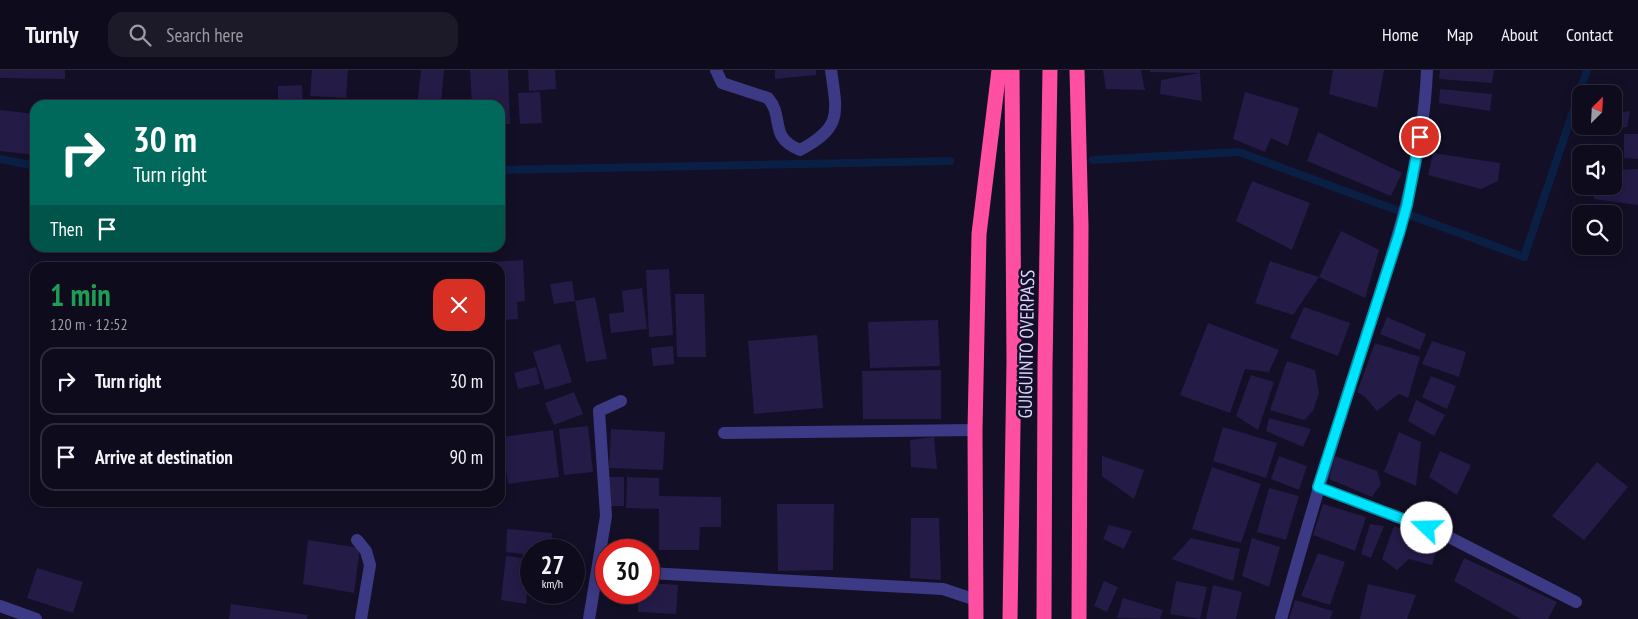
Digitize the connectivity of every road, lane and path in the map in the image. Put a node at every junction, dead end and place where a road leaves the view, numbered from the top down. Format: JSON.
{"nodes":[{"id":1,"x":716,"y":70,"type":"edge"},
{"id":2,"x":831,"y":70,"type":"edge"},
{"id":3,"x":999,"y":70,"type":"edge"},
{"id":4,"x":1012,"y":70,"type":"edge"},
{"id":5,"x":1050,"y":70,"type":"edge"},
{"id":6,"x":1076,"y":70,"type":"edge"},
{"id":7,"x":1427,"y":70,"type":"edge"},
{"id":8,"x":621,"y":401,"type":"dead end"},
{"id":9,"x":976,"y":430,"type":"junction"},
{"id":10,"x":724,"y":433,"type":"dead end"},
{"id":11,"x":1318,"y":487,"type":"junction"},
{"id":12,"x":604,"y":539,"type":"edge"},
{"id":13,"x":357,"y":540,"type":"dead end"},
{"id":14,"x":660,"y":574,"type":"edge"},
{"id":15,"x":595,"y":597,"type":"edge"},
{"id":16,"x":976,"y":600,"type":"junction"},
{"id":17,"x":1576,"y":602,"type":"dead end"},
{"id":18,"x":0,"y":606,"type":"edge"},
{"id":19,"x":36,"y":619,"type":"edge"},
{"id":20,"x":361,"y":619,"type":"edge"},
{"id":21,"x":589,"y":619,"type":"edge"},
{"id":22,"x":976,"y":619,"type":"edge"},
{"id":23,"x":1010,"y":619,"type":"edge"},
{"id":24,"x":1044,"y":619,"type":"edge"},
{"id":25,"x":1079,"y":619,"type":"edge"},
{"id":26,"x":1281,"y":619,"type":"edge"}],
"edges":[{"from":1,"to":2,"type":"street"},
{"from":3,"to":9,"type":"highway"},
{"from":4,"to":23,"type":"highway","name":"GUIGUINTO OVERPASS"},
{"from":5,"to":24,"type":"highway","name":"GUIGUINTO OVERPASS"},
{"from":6,"to":25,"type":"highway"},
{"from":7,"to":11,"type":"street"},
{"from":8,"to":12,"type":"street"},
{"from":9,"to":10,"type":"street"},
{"from":9,"to":16,"type":"highway"},
{"from":11,"to":17,"type":"street"},
{"from":11,"to":26,"type":"street"},
{"from":13,"to":20,"type":"street"},
{"from":14,"to":16,"type":"street"},
{"from":15,"to":21,"type":"street"},
{"from":16,"to":22,"type":"highway"},
{"from":18,"to":19,"type":"street"}]}
